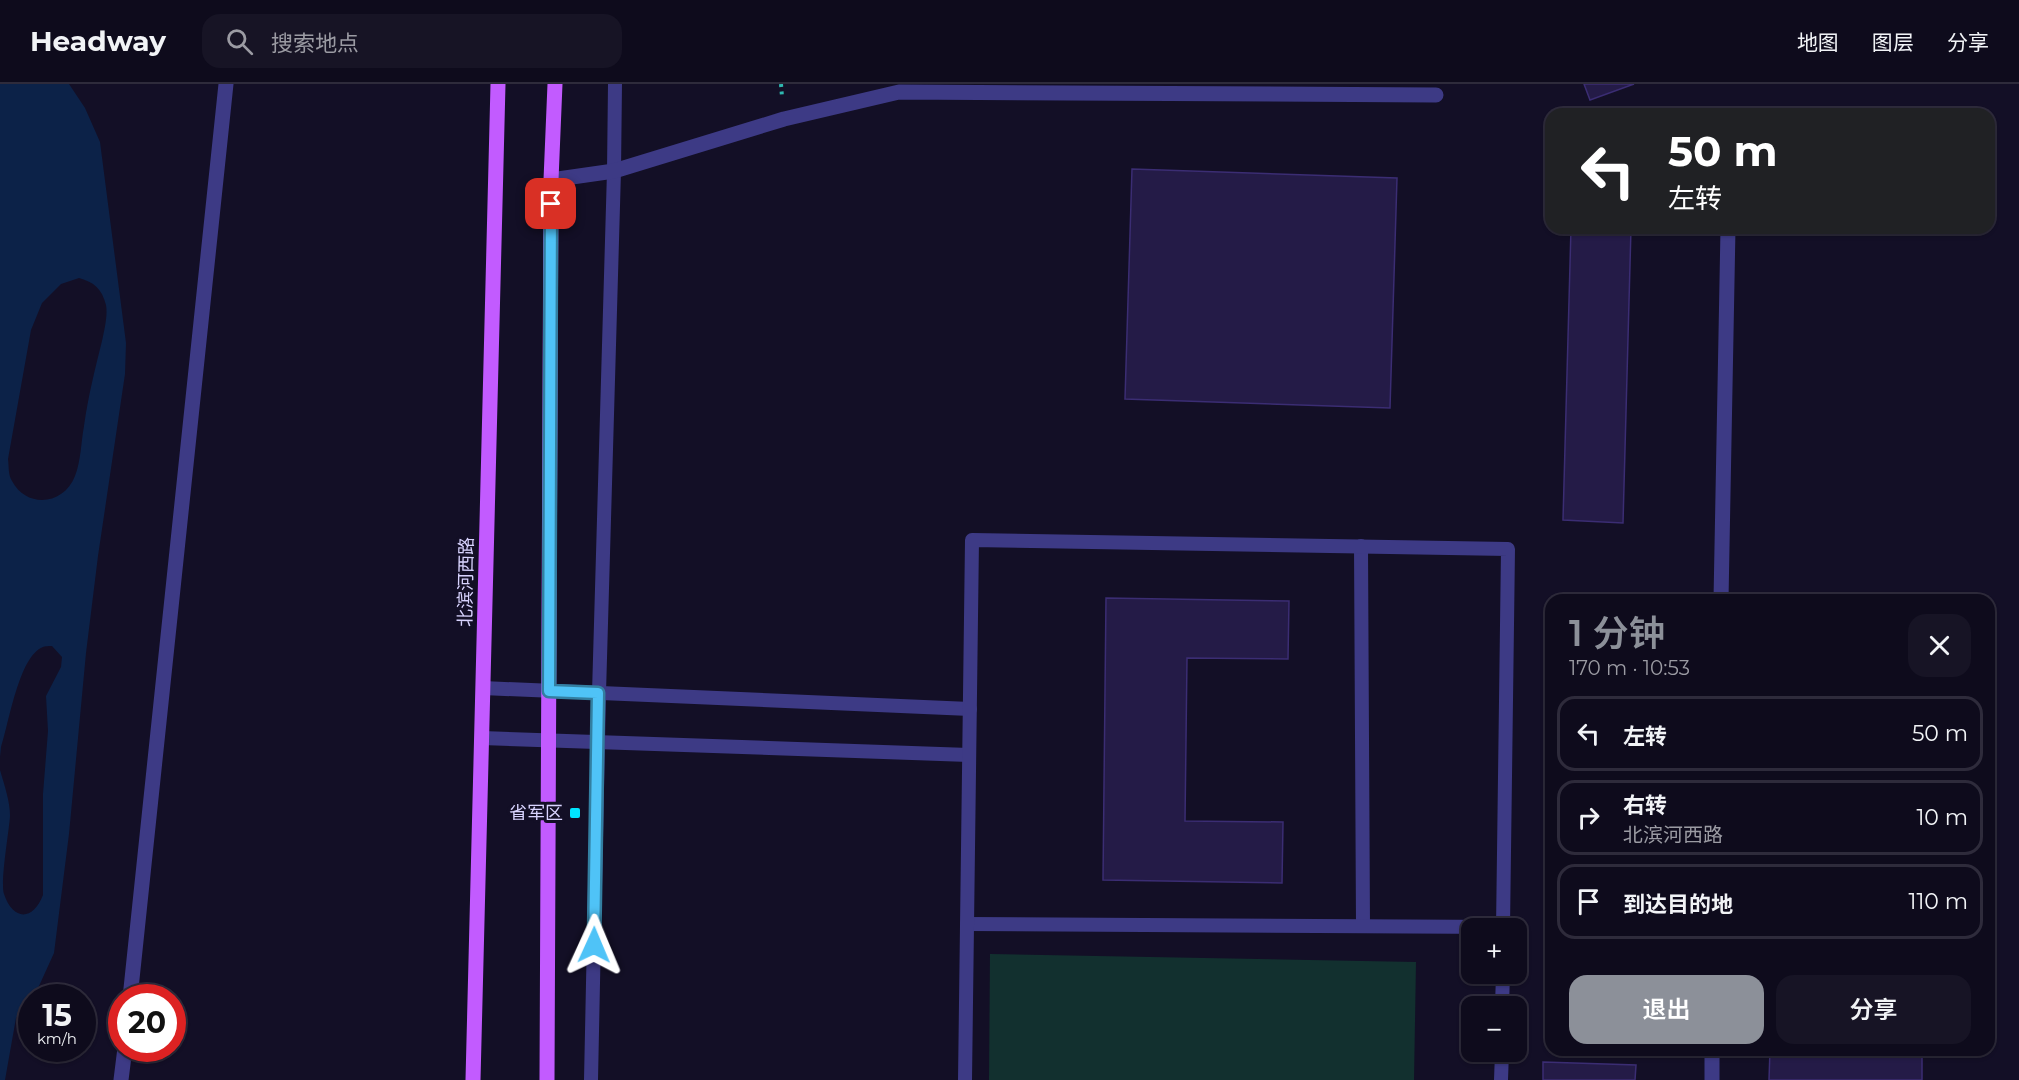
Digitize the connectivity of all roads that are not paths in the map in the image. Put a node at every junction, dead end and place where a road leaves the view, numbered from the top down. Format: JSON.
{"nodes":[{"id":1,"x":226,"y":84,"type":"edge"},
{"id":2,"x":498,"y":84,"type":"edge"},
{"id":3,"x":555,"y":84,"type":"edge"},
{"id":4,"x":615,"y":84,"type":"edge"},
{"id":5,"x":1436,"y":95,"type":"dead end"},
{"id":6,"x":614,"y":171,"type":"junction"},
{"id":7,"x":551,"y":180,"type":"junction"},
{"id":8,"x":1728,"y":234,"type":"edge"},
{"id":9,"x":1361,"y":546,"type":"junction"},
{"id":10,"x":1721,"y":594,"type":"edge"},
{"id":11,"x":483,"y":688,"type":"junction"},
{"id":12,"x":549,"y":691,"type":"junction"},
{"id":13,"x":598,"y":693,"type":"junction"},
{"id":14,"x":970,"y":709,"type":"junction"},
{"id":15,"x":482,"y":738,"type":"junction"},
{"id":16,"x":549,"y":740,"type":"junction"},
{"id":17,"x":598,"y":742,"type":"junction"},
{"id":18,"x":969,"y":755,"type":"junction"},
{"id":19,"x":1503,"y":918,"type":"edge"},
{"id":20,"x":967,"y":924,"type":"junction"},
{"id":21,"x":1363,"y":926,"type":"junction"},
{"id":22,"x":1461,"y":927,"type":"edge"},
{"id":23,"x":131,"y":984,"type":"edge"},
{"id":24,"x":1712,"y":1056,"type":"edge"},
{"id":25,"x":123,"y":1062,"type":"edge"},
{"id":26,"x":1502,"y":1062,"type":"edge"},
{"id":27,"x":121,"y":1080,"type":"edge"},
{"id":28,"x":473,"y":1080,"type":"edge"},
{"id":29,"x":547,"y":1080,"type":"edge"},
{"id":30,"x":591,"y":1080,"type":"edge"},
{"id":31,"x":965,"y":1080,"type":"edge"},
{"id":32,"x":1502,"y":1080,"type":"edge"},
{"id":33,"x":1712,"y":1080,"type":"edge"}],
"edges":[{"from":1,"to":23,"type":"street"},
{"from":2,"to":11,"type":"main road","name":"北滨河西路"},
{"from":3,"to":7,"type":"main road"},
{"from":4,"to":6,"type":"lane"},
{"from":5,"to":6,"type":"street"},
{"from":6,"to":7,"type":"street"},
{"from":6,"to":13,"type":"lane"},
{"from":7,"to":12,"type":"main road"},
{"from":8,"to":10,"type":"street"},
{"from":9,"to":14,"type":"lane"},
{"from":9,"to":19,"type":"lane"},
{"from":9,"to":21,"type":"lane"},
{"from":11,"to":12,"type":"lane"},
{"from":11,"to":15,"type":"main road","name":"北滨河西路"},
{"from":12,"to":13,"type":"lane"},
{"from":12,"to":16,"type":"main road"},
{"from":13,"to":14,"type":"lane"},
{"from":13,"to":17,"type":"lane"},
{"from":14,"to":18,"type":"lane"},
{"from":15,"to":16,"type":"lane"},
{"from":15,"to":28,"type":"main road","name":"北滨河西路"},
{"from":16,"to":17,"type":"lane"},
{"from":16,"to":29,"type":"main road"},
{"from":17,"to":18,"type":"lane"},
{"from":17,"to":30,"type":"lane"},
{"from":18,"to":20,"type":"lane"},
{"from":20,"to":21,"type":"lane"},
{"from":20,"to":31,"type":"lane"},
{"from":21,"to":22,"type":"lane"},
{"from":24,"to":33,"type":"street"},
{"from":25,"to":27,"type":"street"},
{"from":26,"to":32,"type":"lane"}]}
